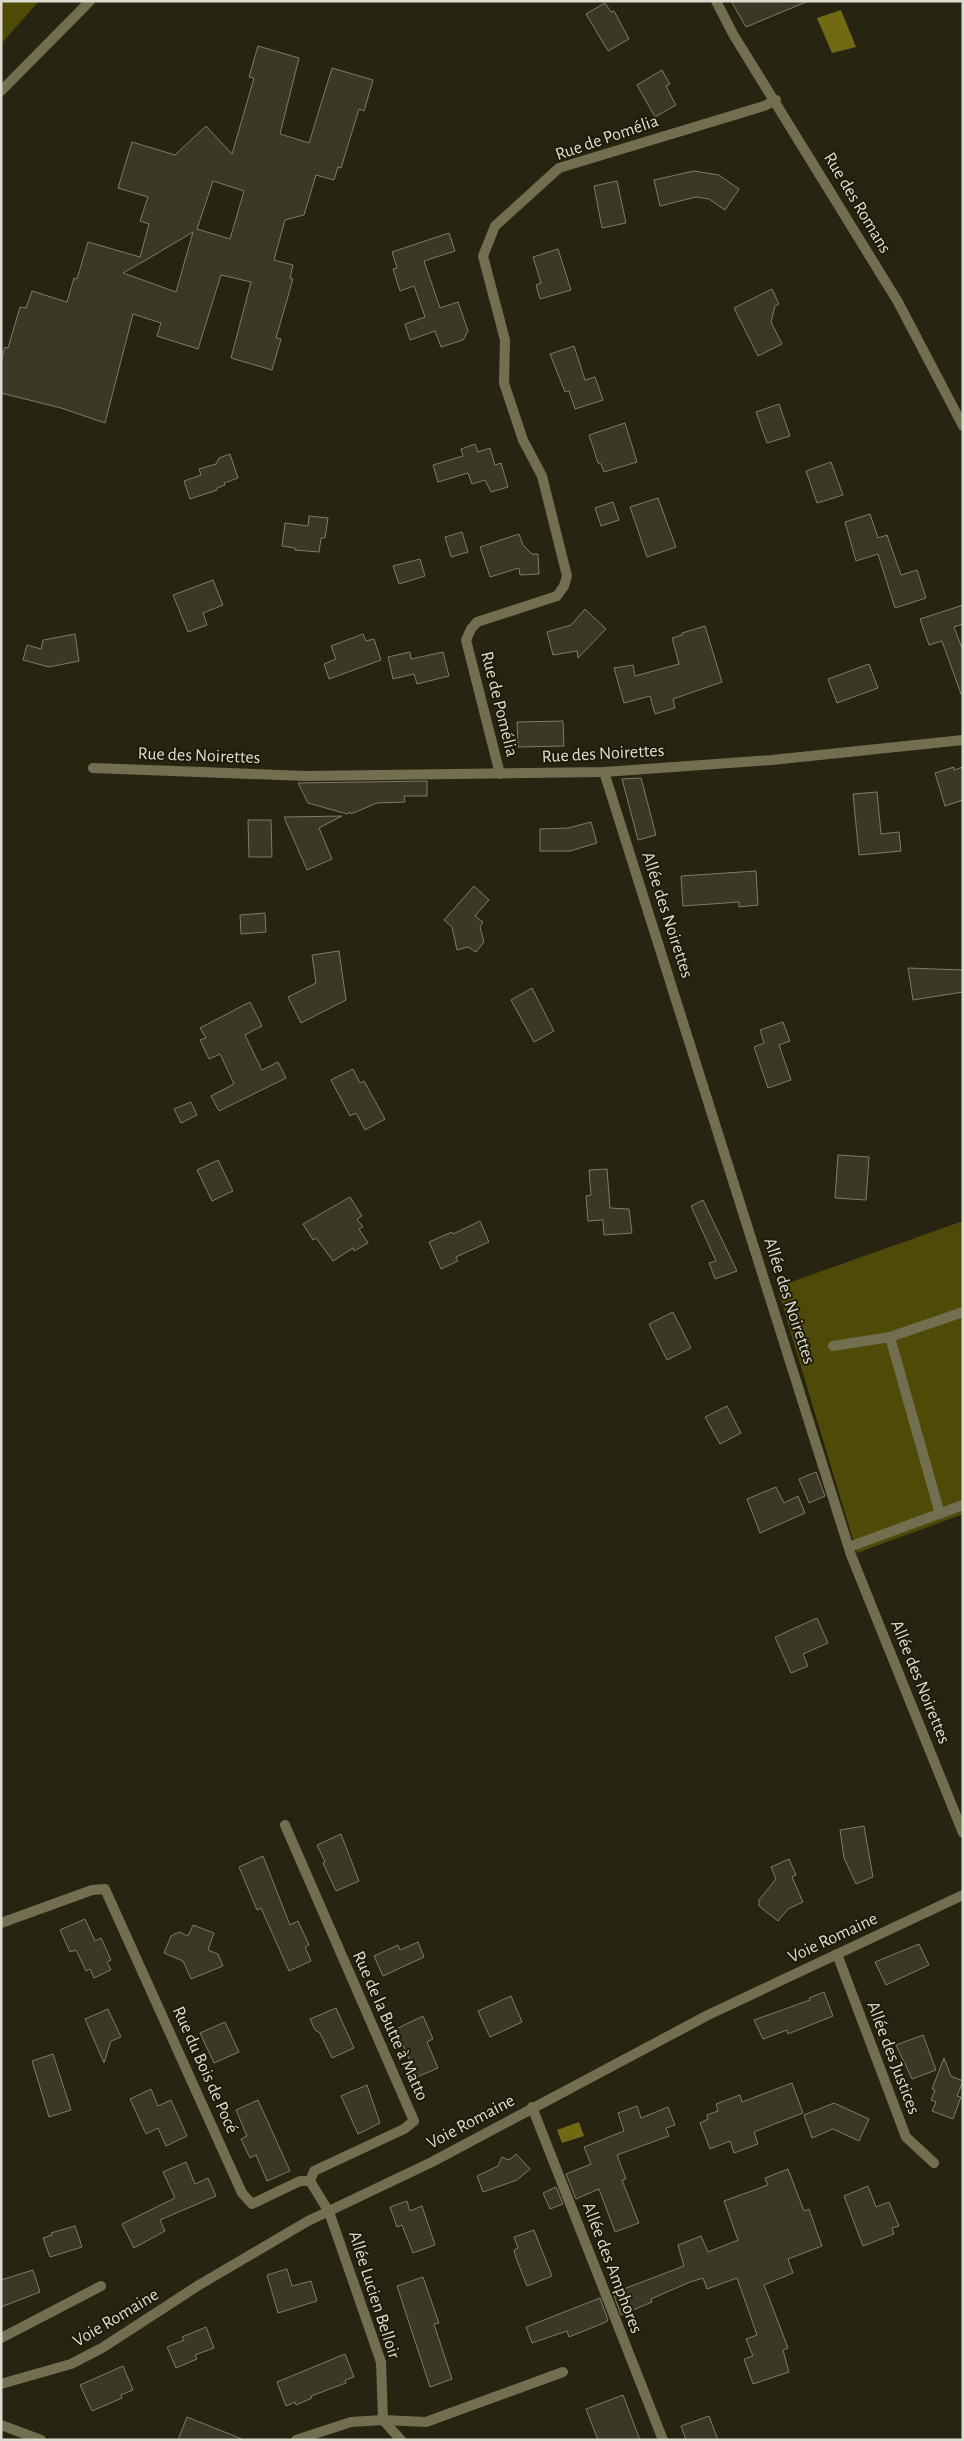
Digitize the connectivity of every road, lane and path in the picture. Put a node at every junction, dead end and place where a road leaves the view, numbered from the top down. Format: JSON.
{"nodes":[{"id":1,"x":90,"y":1,"type":"edge"},
{"id":2,"x":716,"y":1,"type":"edge"},
{"id":3,"x":1,"y":91,"type":"edge"},
{"id":4,"x":776,"y":100,"type":"junction"},
{"id":5,"x":963,"y":426,"type":"edge"},
{"id":6,"x":963,"y":740,"type":"edge"},
{"id":7,"x":93,"y":768,"type":"dead end"},
{"id":8,"x":604,"y":772,"type":"junction"},
{"id":9,"x":500,"y":774,"type":"junction"},
{"id":10,"x":963,"y":1312,"type":"edge"},
{"id":11,"x":890,"y":1337,"type":"junction"},
{"id":12,"x":833,"y":1346,"type":"dead end"},
{"id":13,"x":963,"y":1505,"type":"edge"},
{"id":14,"x":940,"y":1514,"type":"junction"},
{"id":15,"x":849,"y":1547,"type":"junction"},
{"id":16,"x":285,"y":1825,"type":"dead end"},
{"id":17,"x":963,"y":1833,"type":"edge"},
{"id":18,"x":963,"y":1895,"type":"edge"},
{"id":19,"x":1,"y":1923,"type":"edge"},
{"id":20,"x":837,"y":1954,"type":"junction"},
{"id":21,"x":532,"y":2107,"type":"junction"},
{"id":22,"x":934,"y":2163,"type":"dead end"},
{"id":23,"x":310,"y":2181,"type":"junction"},
{"id":24,"x":329,"y":2212,"type":"junction"},
{"id":25,"x":101,"y":2286,"type":"dead end"},
{"id":26,"x":1,"y":2338,"type":"edge"},
{"id":27,"x":563,"y":2372,"type":"dead end"},
{"id":28,"x":1,"y":2384,"type":"edge"},
{"id":29,"x":383,"y":2420,"type":"junction"},
{"id":30,"x":1,"y":2425,"type":"edge"},
{"id":31,"x":41,"y":2440,"type":"edge"},
{"id":32,"x":296,"y":2440,"type":"edge"},
{"id":33,"x":401,"y":2440,"type":"edge"},
{"id":34,"x":663,"y":2440,"type":"edge"}],
"edges":[{"from":1,"to":3,"type":"street"},
{"from":2,"to":4,"type":"street","name":"Rue des Romans"},
{"from":4,"to":5,"type":"street","name":"Rue des Romans"},
{"from":4,"to":9,"type":"street","name":"Rue de Pomélia"},
{"from":6,"to":8,"type":"street","name":"Rue des Noirettes"},
{"from":7,"to":9,"type":"street","name":"Rue des Noirettes"},
{"from":8,"to":9,"type":"street","name":"Rue des Noirettes"},
{"from":8,"to":15,"type":"street","name":"Allée des Noirettes"},
{"from":10,"to":11,"type":"street"},
{"from":11,"to":12,"type":"street"},
{"from":11,"to":14,"type":"street"},
{"from":13,"to":14,"type":"street"},
{"from":14,"to":15,"type":"street"},
{"from":15,"to":17,"type":"street","name":"Allée des Noirettes"},
{"from":16,"to":23,"type":"street","name":"Rue de la Butte à Matto"},
{"from":18,"to":20,"type":"street","name":"Voie Romaine"},
{"from":19,"to":23,"type":"street","name":"Rue du Bois de Pocé"},
{"from":20,"to":21,"type":"street","name":"Voie Romaine"},
{"from":20,"to":22,"type":"street","name":"Allée des Justices"},
{"from":21,"to":24,"type":"street","name":"Voie Romaine"},
{"from":21,"to":34,"type":"street","name":"Allée des Amphores"},
{"from":23,"to":24,"type":"street"},
{"from":24,"to":28,"type":"street","name":"Voie Romaine"},
{"from":24,"to":29,"type":"street","name":"Allée Lucien Belloir"},
{"from":25,"to":26,"type":"street"},
{"from":27,"to":29,"type":"street"},
{"from":29,"to":32,"type":"street"},
{"from":29,"to":33,"type":"street"},
{"from":30,"to":31,"type":"street"}]}
